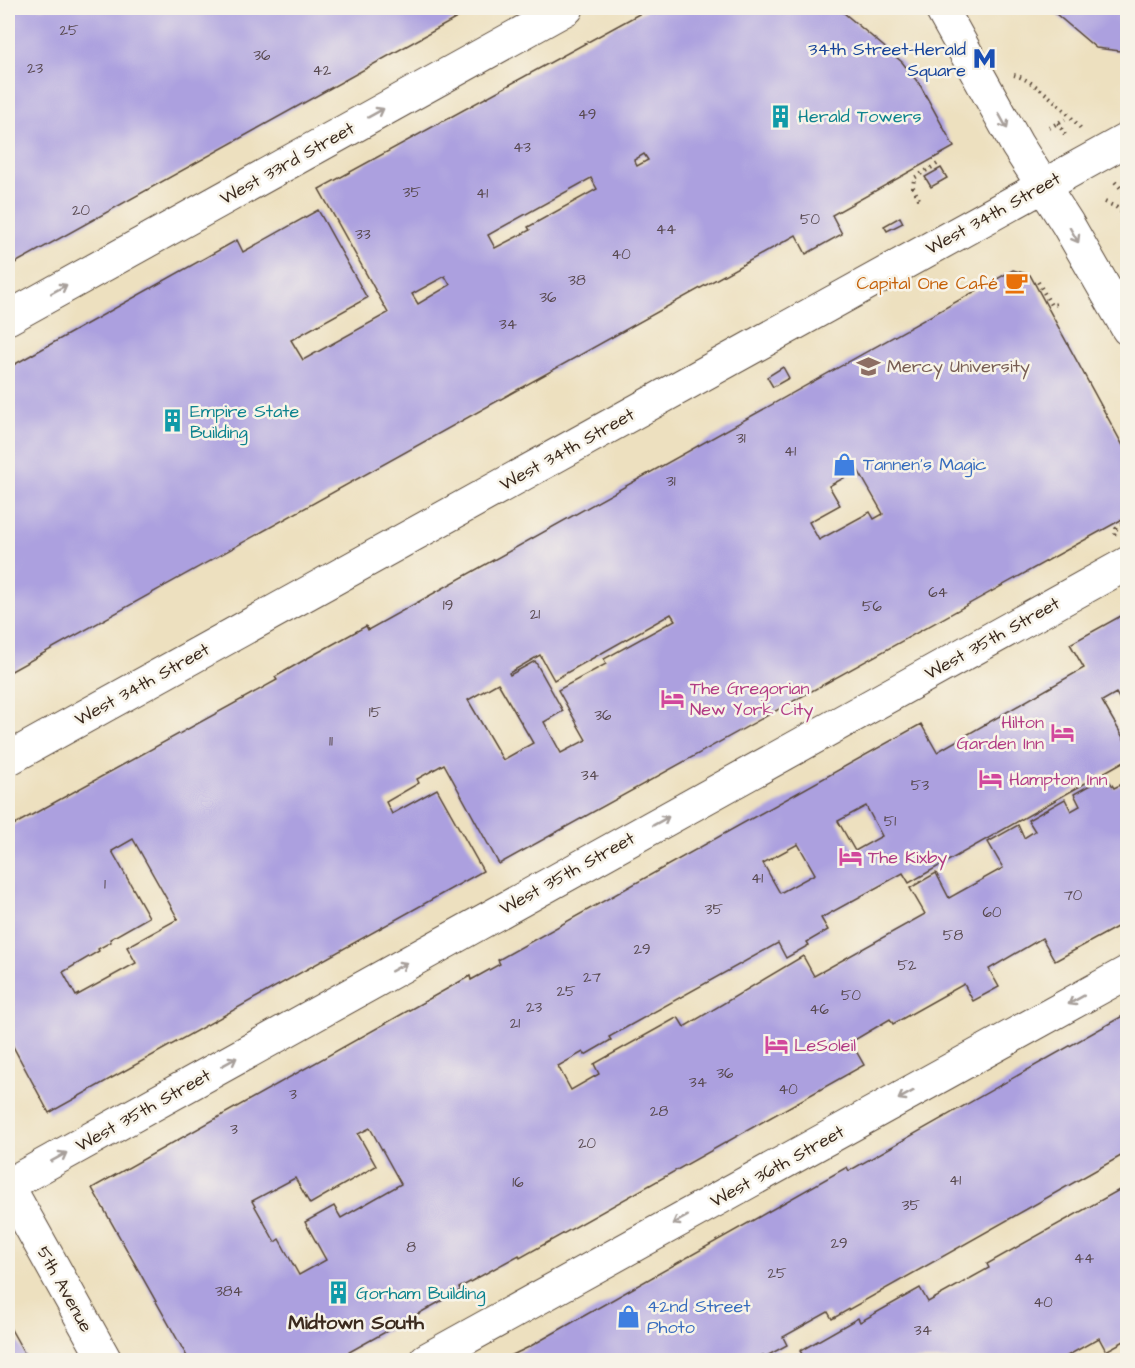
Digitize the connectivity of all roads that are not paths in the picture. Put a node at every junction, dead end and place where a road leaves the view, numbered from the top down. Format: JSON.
{"nodes":[{"id":1,"x":567,"y":8,"type":"edge"},
{"id":2,"x":941,"y":8,"type":"edge"},
{"id":3,"x":1128,"y":139,"type":"edge"},
{"id":4,"x":1042,"y":186,"type":"junction"},
{"id":5,"x":8,"y":318,"type":"edge"},
{"id":6,"x":1128,"y":329,"type":"edge"},
{"id":7,"x":1128,"y":563,"type":"edge"},
{"id":8,"x":8,"y":759,"type":"edge"},
{"id":9,"x":1128,"y":972,"type":"edge"},
{"id":10,"x":8,"y":1186,"type":"edge"},
{"id":11,"x":105,"y":1360,"type":"edge"},
{"id":12,"x":426,"y":1360,"type":"edge"}],
"edges":[{"from":5,"to":1,"type":"main road","name":"West 33rd Street","one_way":true},
{"from":2,"to":4,"type":"main road","one_way":true},
{"from":3,"to":4,"type":"main road","name":"West 34th Street"},
{"from":4,"to":6,"type":"main road","one_way":true},
{"from":4,"to":8,"type":"main road","name":"West 34th Street"},
{"from":10,"to":7,"type":"main road","name":"West 35th Street","one_way":true},
{"from":9,"to":12,"type":"main road","name":"West 36th Street","one_way":true},
{"from":10,"to":11,"type":"main road","name":"5th Avenue"}]}
